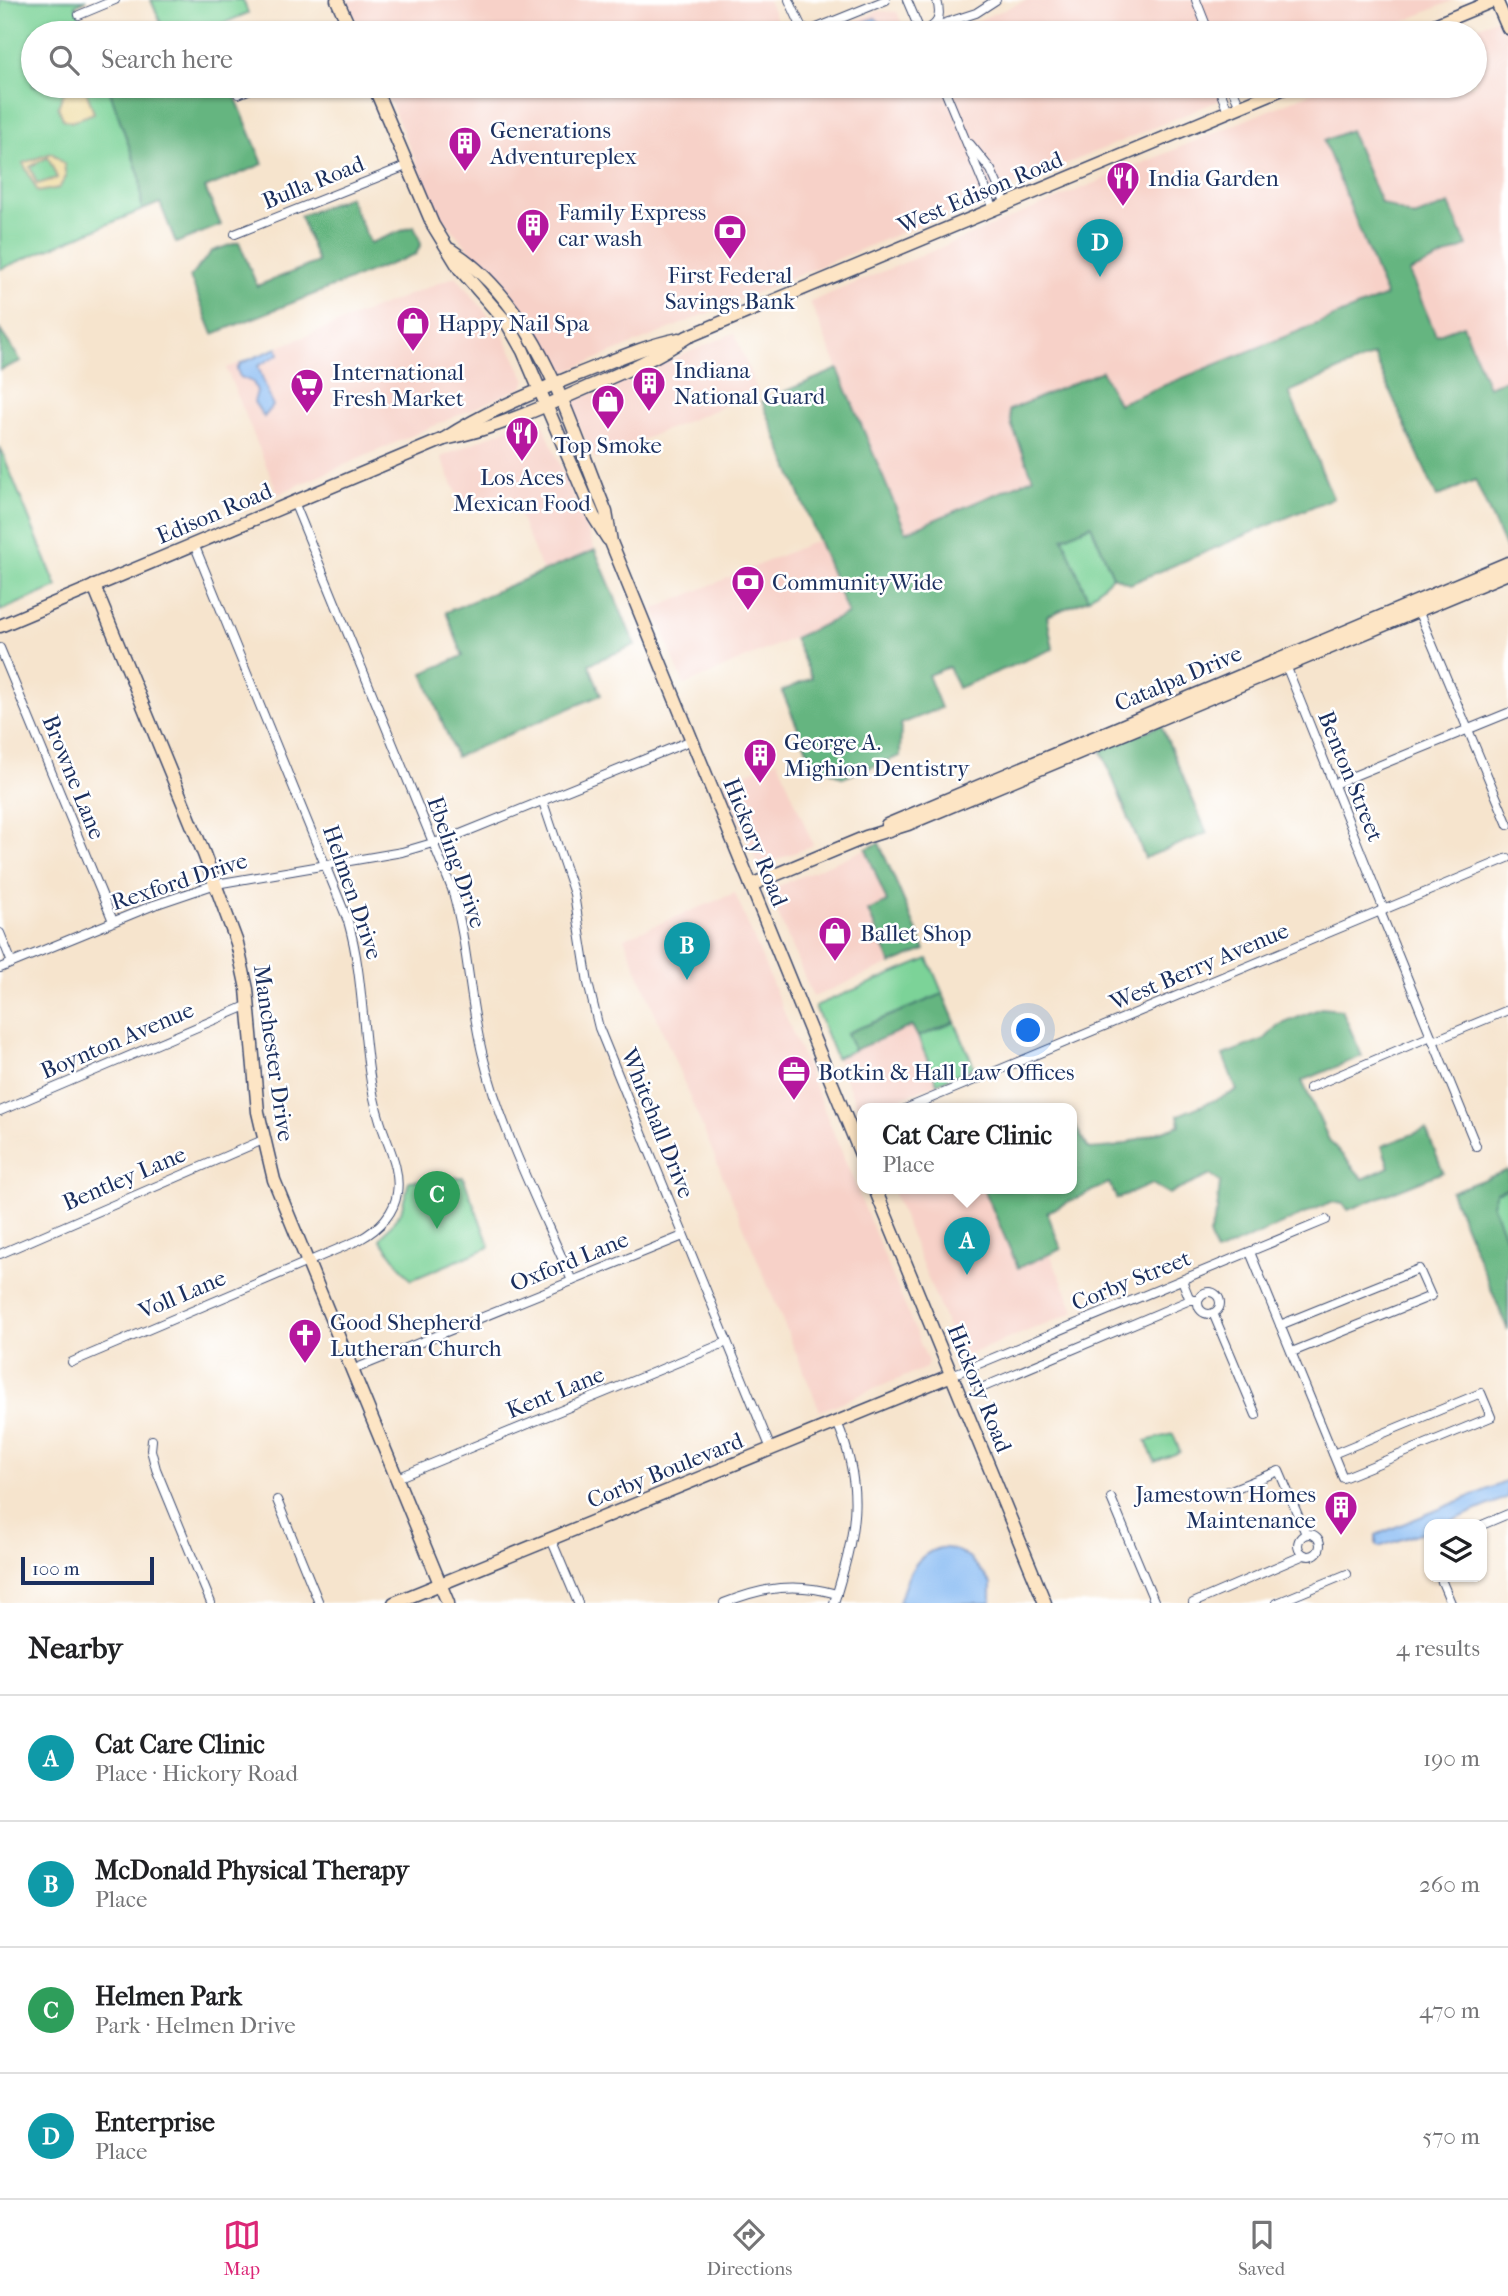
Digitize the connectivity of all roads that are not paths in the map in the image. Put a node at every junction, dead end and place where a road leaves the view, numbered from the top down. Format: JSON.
{"nodes":[{"id":1,"x":115,"y":0,"type":"edge"},
{"id":2,"x":337,"y":0,"type":"edge"},
{"id":3,"x":789,"y":0,"type":"edge"},
{"id":4,"x":886,"y":0,"type":"edge"},
{"id":5,"x":907,"y":0,"type":"edge"},
{"id":6,"x":937,"y":0,"type":"edge"},
{"id":7,"x":996,"y":0,"type":"edge"},
{"id":8,"x":1196,"y":0,"type":"edge"},
{"id":9,"x":1495,"y":0,"type":"edge"},
{"id":10,"x":79,"y":15,"type":"dead end"},
{"id":11,"x":347,"y":21,"type":"edge"},
{"id":12,"x":799,"y":21,"type":"edge"},
{"id":13,"x":834,"y":21,"type":"edge"},
{"id":14,"x":916,"y":21,"type":"edge"},
{"id":15,"x":937,"y":21,"type":"edge"},
{"id":16,"x":951,"y":21,"type":"edge"},
{"id":17,"x":1204,"y":21,"type":"edge"},
{"id":18,"x":1444,"y":21,"type":"edge"},
{"id":19,"x":1508,"y":28,"type":"edge"},
{"id":20,"x":378,"y":98,"type":"edge"},
{"id":21,"x":948,"y":98,"type":"edge"},
{"id":22,"x":1226,"y":98,"type":"edge"},
{"id":23,"x":1233,"y":98,"type":"edge"},
{"id":24,"x":1260,"y":98,"type":"edge"},
{"id":25,"x":1234,"y":109,"type":"junction"},
{"id":26,"x":966,"y":140,"type":"junction"},
{"id":27,"x":406,"y":166,"type":"junction"},
{"id":28,"x":1000,"y":206,"type":"junction"},
{"id":29,"x":235,"y":234,"type":"dead end"},
{"id":30,"x":450,"y":250,"type":"junction"},
{"id":31,"x":687,"y":337,"type":"junction"},
{"id":32,"x":554,"y":385,"type":"junction"},
{"id":33,"x":540,"y":390,"type":"junction"},
{"id":34,"x":560,"y":400,"type":"junction"},
{"id":35,"x":547,"y":405,"type":"junction"},
{"id":36,"x":444,"y":439,"type":"junction"},
{"id":37,"x":293,"y":502,"type":"junction"},
{"id":38,"x":611,"y":542,"type":"junction"},
{"id":39,"x":194,"y":544,"type":"junction"},
{"id":40,"x":1508,"y":563,"type":"edge"},
{"id":41,"x":1508,"y":573,"type":"edge"},
{"id":42,"x":94,"y":586,"type":"junction"},
{"id":43,"x":1417,"y":606,"type":"junction"},
{"id":44,"x":0,"y":626,"type":"edge"},
{"id":45,"x":0,"y":648,"type":"edge"},
{"id":46,"x":1284,"y":662,"type":"junction"},
{"id":47,"x":1508,"y":713,"type":"edge"},
{"id":48,"x":1468,"y":729,"type":"junction"},
{"id":49,"x":692,"y":740,"type":"junction"},
{"id":50,"x":1334,"y":784,"type":"junction"},
{"id":51,"x":543,"y":802,"type":"junction"},
{"id":52,"x":1508,"y":825,"type":"edge"},
{"id":53,"x":434,"y":844,"type":"junction"},
{"id":54,"x":1508,"y":858,"type":"edge"},
{"id":55,"x":326,"y":864,"type":"junction"},
{"id":56,"x":216,"y":884,"type":"junction"},
{"id":57,"x":751,"y":885,"type":"junction"},
{"id":58,"x":1382,"y":910,"type":"junction"},
{"id":59,"x":113,"y":921,"type":"junction"},
{"id":60,"x":0,"y":933,"type":"edge"},
{"id":61,"x":12,"y":963,"type":"junction"},
{"id":62,"x":0,"y":968,"type":"edge"},
{"id":63,"x":249,"y":1005,"type":"junction"},
{"id":64,"x":1508,"y":1010,"type":"edge"},
{"id":65,"x":1432,"y":1038,"type":"junction"},
{"id":66,"x":1309,"y":1088,"type":"dead end"},
{"id":67,"x":919,"y":1103,"type":"edge"},
{"id":68,"x":0,"y":1111,"type":"edge"},
{"id":69,"x":857,"y":1129,"type":"edge"},
{"id":70,"x":263,"y":1140,"type":"junction"},
{"id":71,"x":1476,"y":1146,"type":"dead end"},
{"id":72,"x":877,"y":1194,"type":"edge"},
{"id":73,"x":1326,"y":1220,"type":"dead end"},
{"id":74,"x":683,"y":1236,"type":"junction"},
{"id":75,"x":1250,"y":1252,"type":"junction"},
{"id":76,"x":0,"y":1254,"type":"edge"},
{"id":77,"x":307,"y":1262,"type":"junction"},
{"id":78,"x":1182,"y":1280,"type":"junction"},
{"id":79,"x":572,"y":1281,"type":"junction"},
{"id":80,"x":1194,"y":1300,"type":"junction"},
{"id":81,"x":1213,"y":1313,"type":"junction"},
{"id":82,"x":1280,"y":1325,"type":"junction"},
{"id":83,"x":727,"y":1342,"type":"junction"},
{"id":84,"x":1292,"y":1352,"type":"junction"},
{"id":85,"x":72,"y":1362,"type":"dead end"},
{"id":86,"x":352,"y":1370,"type":"junction"},
{"id":87,"x":952,"y":1375,"type":"junction"},
{"id":88,"x":979,"y":1389,"type":"dead end"},
{"id":89,"x":1256,"y":1415,"type":"dead end"},
{"id":90,"x":837,"y":1422,"type":"junction"},
{"id":91,"x":152,"y":1440,"type":"dead end"},
{"id":92,"x":771,"y":1449,"type":"junction"},
{"id":93,"x":1333,"y":1454,"type":"junction"},
{"id":94,"x":397,"y":1478,"type":"junction"},
{"id":95,"x":1226,"y":1492,"type":"dead end"},
{"id":96,"x":1111,"y":1498,"type":"dead end"},
{"id":97,"x":276,"y":1500,"type":"dead end"},
{"id":98,"x":1508,"y":1514,"type":"edge"},
{"id":99,"x":1487,"y":1523,"type":"edge"},
{"id":100,"x":1306,"y":1534,"type":"junction"},
{"id":101,"x":551,"y":1539,"type":"junction"},
{"id":102,"x":1304,"y":1555,"type":"junction"},
{"id":103,"x":1347,"y":1574,"type":"dead end"},
{"id":104,"x":1442,"y":1582,"type":"edge"},
{"id":105,"x":440,"y":1584,"type":"junction"},
{"id":106,"x":836,"y":1599,"type":"edge"},
{"id":107,"x":211,"y":1603,"type":"edge"},
{"id":108,"x":319,"y":1603,"type":"edge"},
{"id":109,"x":394,"y":1603,"type":"edge"},
{"id":110,"x":448,"y":1603,"type":"edge"},
{"id":111,"x":578,"y":1603,"type":"edge"},
{"id":112,"x":724,"y":1603,"type":"edge"},
{"id":113,"x":1045,"y":1603,"type":"edge"},
{"id":114,"x":1155,"y":1603,"type":"edge"},
{"id":115,"x":1193,"y":1603,"type":"edge"},
{"id":116,"x":1277,"y":1603,"type":"edge"},
{"id":117,"x":1451,"y":1603,"type":"edge"}],
"edges":[{"from":1,"to":10,"type":"street"},
{"from":2,"to":11,"type":"street"},
{"from":3,"to":12,"type":"street"},
{"from":4,"to":13,"type":"street"},
{"from":5,"to":14,"type":"street"},
{"from":6,"to":15,"type":"street"},
{"from":7,"to":16,"type":"street"},
{"from":8,"to":17,"type":"street"},
{"from":9,"to":18,"type":"street"},
{"from":9,"to":19,"type":"street"},
{"from":20,"to":27,"type":"street","name":"Hickory Road"},
{"from":21,"to":26,"type":"street"},
{"from":22,"to":25,"type":"street"},
{"from":23,"to":25,"type":"street"},
{"from":24,"to":25,"type":"street","name":"West Edison Road"},
{"from":25,"to":28,"type":"street","name":"West Edison Road"},
{"from":26,"to":28,"type":"street"},
{"from":26,"to":28,"type":"street"},
{"from":27,"to":29,"type":"street","name":"Bulla Road"},
{"from":27,"to":30,"type":"street","name":"Hickory Road"},
{"from":28,"to":31,"type":"street","name":"West Edison Road"},
{"from":30,"to":32,"type":"street","name":"Hickory Road"},
{"from":30,"to":33,"type":"street","name":"Hickory Road"},
{"from":31,"to":32,"type":"street","name":"West Edison Road"},
{"from":31,"to":34,"type":"street","name":"West Edison Road"},
{"from":32,"to":33,"type":"street","name":"Edison Road"},
{"from":32,"to":34,"type":"street","name":"Hickory Road"},
{"from":33,"to":35,"type":"street","name":"Hickory Road"},
{"from":33,"to":36,"type":"street","name":"Edison Road"},
{"from":34,"to":35,"type":"street","name":"Edison Road"},
{"from":34,"to":38,"type":"street","name":"Hickory Road"},
{"from":35,"to":36,"type":"street","name":"Edison Road"},
{"from":35,"to":38,"type":"street","name":"Hickory Road"},
{"from":36,"to":37,"type":"street","name":"Edison Road"},
{"from":37,"to":39,"type":"street","name":"Edison Road"},
{"from":37,"to":53,"type":"street","name":"Ebeling Drive"},
{"from":38,"to":49,"type":"street","name":"Hickory Road"},
{"from":39,"to":42,"type":"street","name":"Edison Road"},
{"from":39,"to":55,"type":"street","name":"Helmen Drive"},
{"from":40,"to":43,"type":"street","name":"Catalpa Drive"},
{"from":41,"to":43,"type":"street","name":"Catalpa Drive"},
{"from":42,"to":44,"type":"street","name":"Edison Road"},
{"from":42,"to":56,"type":"street","name":"Manchester Drive"},
{"from":43,"to":46,"type":"street","name":"Catalpa Drive"},
{"from":43,"to":48,"type":"street"},
{"from":45,"to":59,"type":"street","name":"Browne Lane"},
{"from":46,"to":50,"type":"street","name":"Benton Street"},
{"from":46,"to":57,"type":"street","name":"Catalpa Drive"},
{"from":47,"to":48,"type":"street"},
{"from":48,"to":50,"type":"street"},
{"from":48,"to":52,"type":"street"},
{"from":49,"to":51,"type":"street","name":"Rexford Drive"},
{"from":49,"to":57,"type":"street","name":"Hickory Road"},
{"from":50,"to":58,"type":"street","name":"Benton Street"},
{"from":51,"to":53,"type":"street","name":"Rexford Drive"},
{"from":51,"to":74,"type":"street","name":"Whitehall Drive"},
{"from":53,"to":55,"type":"street","name":"Rexford Drive"},
{"from":53,"to":79,"type":"street","name":"Ebeling Drive"},
{"from":54,"to":58,"type":"street","name":"West Berry Avenue"},
{"from":55,"to":56,"type":"street","name":"Rexford Drive"},
{"from":55,"to":77,"type":"street","name":"Helmen Drive"},
{"from":56,"to":59,"type":"street","name":"Rexford Drive"},
{"from":56,"to":63,"type":"street","name":"Manchester Drive"},
{"from":57,"to":69,"type":"street","name":"Hickory Road"},
{"from":58,"to":65,"type":"street","name":"Benton Street"},
{"from":58,"to":67,"type":"street","name":"West Berry Avenue"},
{"from":59,"to":61,"type":"street","name":"Rexford Drive"},
{"from":60,"to":61,"type":"street"},
{"from":61,"to":62,"type":"street","name":"Rexford Drive"},
{"from":63,"to":68,"type":"street","name":"Boynton Avenue"},
{"from":63,"to":70,"type":"street","name":"Manchester Drive"},
{"from":64,"to":65,"type":"street"},
{"from":65,"to":66,"type":"street"},
{"from":65,"to":71,"type":"street","name":"Benton Street"},
{"from":70,"to":76,"type":"street","name":"Bentley Lane"},
{"from":70,"to":77,"type":"street","name":"Manchester Drive"},
{"from":72,"to":87,"type":"street","name":"Hickory Road"},
{"from":73,"to":75,"type":"street","name":"Corby Street"},
{"from":74,"to":79,"type":"street","name":"Oxford Lane"},
{"from":74,"to":83,"type":"street","name":"Whitehall Drive"},
{"from":75,"to":78,"type":"street","name":"Corby Street"},
{"from":75,"to":82,"type":"street"},
{"from":77,"to":85,"type":"street","name":"Voll Lane"},
{"from":77,"to":86,"type":"street","name":"Manchester Drive"},
{"from":78,"to":80,"type":"street"},
{"from":78,"to":87,"type":"street","name":"Corby Street"},
{"from":79,"to":86,"type":"street","name":"Oxford Lane"},
{"from":80,"to":81,"type":"street"},
{"from":80,"to":81,"type":"street"},
{"from":80,"to":88,"type":"street"},
{"from":81,"to":89,"type":"street"},
{"from":82,"to":84,"type":"street"},
{"from":82,"to":84,"type":"street"},
{"from":83,"to":92,"type":"street","name":"Whitehall Drive"},
{"from":83,"to":94,"type":"street","name":"Kent Lane"},
{"from":84,"to":93,"type":"street"},
{"from":86,"to":94,"type":"street","name":"Manchester Drive"},
{"from":87,"to":90,"type":"street","name":"Corby Boulevard"},
{"from":87,"to":113,"type":"street","name":"Hickory Road"},
{"from":90,"to":92,"type":"street","name":"Corby Boulevard"},
{"from":90,"to":106,"type":"street"},
{"from":91,"to":107,"type":"street"},
{"from":92,"to":101,"type":"street","name":"Corby Boulevard"},
{"from":93,"to":93,"type":"street"},
{"from":94,"to":105,"type":"street","name":"Manchester Drive"},
{"from":95,"to":100,"type":"street"},
{"from":96,"to":114,"type":"street"},
{"from":97,"to":108,"type":"street"},
{"from":98,"to":99,"type":"street"},
{"from":100,"to":102,"type":"street"},
{"from":100,"to":102,"type":"street"},
{"from":101,"to":105,"type":"street","name":"Corby Boulevard"},
{"from":101,"to":111,"type":"street"},
{"from":102,"to":115,"type":"street"},
{"from":103,"to":116,"type":"street"},
{"from":104,"to":117,"type":"street"},
{"from":105,"to":109,"type":"street","name":"Corby Boulevard"},
{"from":105,"to":110,"type":"street","name":"Manchester Drive"},
{"from":106,"to":112,"type":"street"}]}
